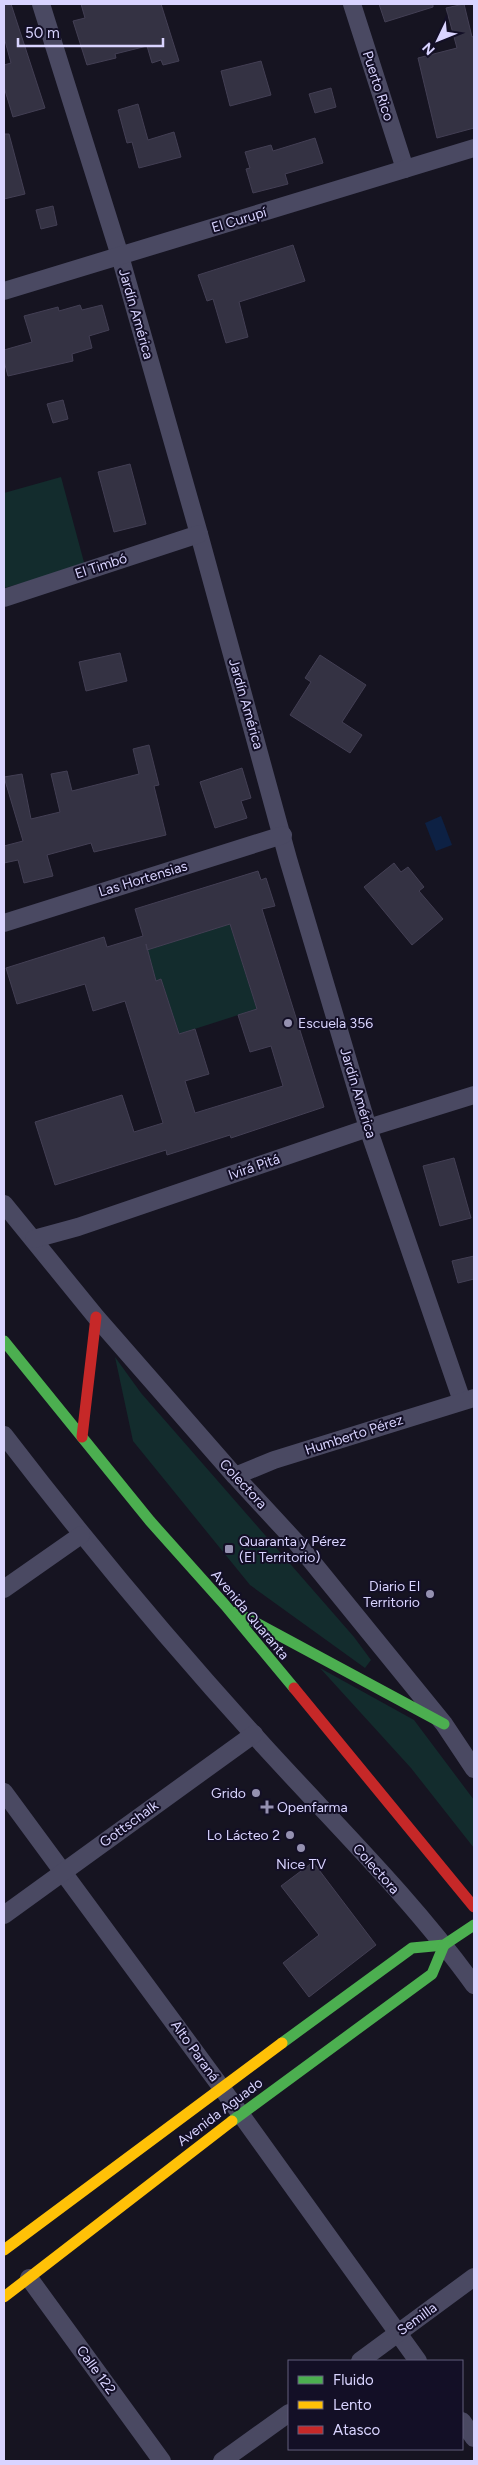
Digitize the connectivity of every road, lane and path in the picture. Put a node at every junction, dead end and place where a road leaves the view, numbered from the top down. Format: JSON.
{"nodes":[{"id":1,"x":41,"y":4,"type":"edge"},
{"id":2,"x":352,"y":4,"type":"edge"},
{"id":3,"x":474,"y":148,"type":"edge"},
{"id":4,"x":405,"y":169,"type":"junction"},
{"id":5,"x":120,"y":256,"type":"junction"},
{"id":6,"x":4,"y":291,"type":"edge"},
{"id":7,"x":199,"y":534,"type":"junction"},
{"id":8,"x":4,"y":598,"type":"edge"},
{"id":9,"x":283,"y":835,"type":"junction"},
{"id":10,"x":4,"y":923,"type":"edge"},
{"id":11,"x":474,"y":1095,"type":"edge"},
{"id":12,"x":368,"y":1128,"type":"junction"},
{"id":13,"x":4,"y":1204,"type":"edge"},
{"id":14,"x":34,"y":1239,"type":"junction"},
{"id":15,"x":96,"y":1317,"type":"junction"},
{"id":16,"x":4,"y":1341,"type":"edge"},
{"id":17,"x":468,"y":1399,"type":"edge"},
{"id":18,"x":4,"y":1435,"type":"edge"},
{"id":19,"x":82,"y":1437,"type":"junction"},
{"id":20,"x":235,"y":1476,"type":"junction"},
{"id":21,"x":81,"y":1535,"type":"junction"},
{"id":22,"x":4,"y":1589,"type":"edge"},
{"id":23,"x":225,"y":1605,"type":"junction"},
{"id":24,"x":444,"y":1724,"type":"junction"},
{"id":25,"x":254,"y":1734,"type":"junction"},
{"id":26,"x":474,"y":1769,"type":"edge"},
{"id":27,"x":4,"y":1792,"type":"edge"},
{"id":28,"x":62,"y":1872,"type":"junction"},
{"id":29,"x":474,"y":1907,"type":"edge"},
{"id":30,"x":4,"y":1915,"type":"edge"},
{"id":31,"x":474,"y":1925,"type":"edge"},
{"id":32,"x":444,"y":1945,"type":"junction"},
{"id":33,"x":474,"y":1985,"type":"edge"},
{"id":34,"x":221,"y":2087,"type":"junction"},
{"id":35,"x":241,"y":2114,"type":"junction"},
{"id":36,"x":5,"y":2247,"type":"edge"},
{"id":37,"x":474,"y":2277,"type":"edge"},
{"id":38,"x":30,"y":2278,"type":"junction"},
{"id":39,"x":4,"y":2297,"type":"edge"},
{"id":40,"x":398,"y":2334,"type":"junction"},
{"id":41,"x":361,"y":2360,"type":"edge"},
{"id":42,"x":417,"y":2360,"type":"edge"},
{"id":43,"x":288,"y":2414,"type":"edge"},
{"id":44,"x":463,"y":2422,"type":"edge"},
{"id":45,"x":474,"y":2438,"type":"edge"},
{"id":46,"x":162,"y":2461,"type":"edge"},
{"id":47,"x":222,"y":2461,"type":"edge"}],
"edges":[{"from":1,"to":5,"type":"street","name":"Jardín América"},
{"from":2,"to":4,"type":"street","name":"Puerto Rico"},
{"from":3,"to":4,"type":"street","name":"El Curupí"},
{"from":4,"to":5,"type":"street","name":"El Curupí"},
{"from":5,"to":6,"type":"street","name":"El Curupí"},
{"from":5,"to":7,"type":"street","name":"Jardín América"},
{"from":7,"to":8,"type":"street","name":"El Timbó"},
{"from":7,"to":9,"type":"street","name":"Jardín América"},
{"from":9,"to":10,"type":"street","name":"Las Hortensias"},
{"from":9,"to":12,"type":"street","name":"Jardín América"},
{"from":11,"to":12,"type":"street","name":"Ivirá Pitá"},
{"from":12,"to":14,"type":"street","name":"Ivirá Pitá"},
{"from":12,"to":17,"type":"street","name":"Jardín América"},
{"from":13,"to":14,"type":"street","name":"Colectora"},
{"from":14,"to":15,"type":"street","name":"Colectora"},
{"from":15,"to":19,"type":"main road"},
{"from":15,"to":20,"type":"street","name":"Colectora"},
{"from":16,"to":19,"type":"main road","name":"Avenida Quaranta"},
{"from":17,"to":20,"type":"street","name":"Humberto Pérez"},
{"from":18,"to":21,"type":"street","name":"Colectora"},
{"from":19,"to":23,"type":"main road","name":"Avenida Quaranta"},
{"from":20,"to":24,"type":"street","name":"Colectora"},
{"from":21,"to":22,"type":"street"},
{"from":21,"to":25,"type":"street","name":"Colectora"},
{"from":23,"to":24,"type":"main road"},
{"from":23,"to":29,"type":"main road","name":"Avenida Quaranta"},
{"from":24,"to":26,"type":"street","name":"Colectora"},
{"from":25,"to":28,"type":"street","name":"Gottschalk"},
{"from":25,"to":32,"type":"street","name":"Colectora"},
{"from":27,"to":28,"type":"street","name":"Alto Paraná"},
{"from":28,"to":30,"type":"street","name":"Gottschalk"},
{"from":28,"to":34,"type":"street","name":"Alto Paraná"},
{"from":31,"to":32,"type":"main road","name":"Avenida Aguado"},
{"from":32,"to":33,"type":"street","name":"Colectora"},
{"from":32,"to":34,"type":"main road","name":"Avenida Aguado"},
{"from":32,"to":35,"type":"main road","name":"Avenida Aguado"},
{"from":34,"to":35,"type":"street","name":"Alto Paraná"},
{"from":34,"to":36,"type":"main road","name":"Avenida Aguado"},
{"from":35,"to":38,"type":"main road","name":"Avenida Aguado"},
{"from":35,"to":40,"type":"street","name":"Alto Paraná"},
{"from":37,"to":40,"type":"street","name":"Semilla"},
{"from":38,"to":39,"type":"main road","name":"Avenida Aguado"},
{"from":38,"to":46,"type":"street","name":"Calle 122"},
{"from":40,"to":41,"type":"street","name":"Semilla"},
{"from":40,"to":42,"type":"street","name":"Alto Paraná"},
{"from":43,"to":47,"type":"street"},
{"from":44,"to":45,"type":"street"}]}
